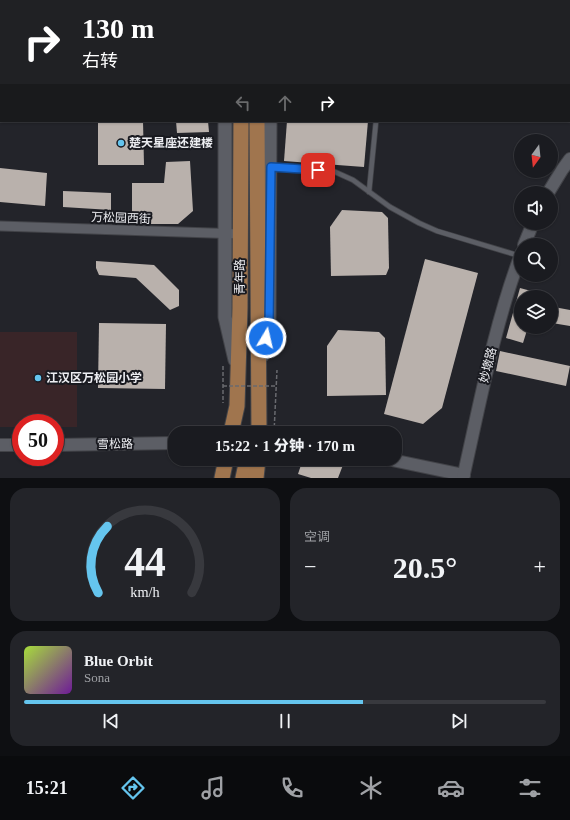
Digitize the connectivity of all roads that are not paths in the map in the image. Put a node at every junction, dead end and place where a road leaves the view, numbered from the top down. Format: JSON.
{"nodes":[{"id":1,"x":225,"y":122,"type":"edge"},
{"id":2,"x":231,"y":122,"type":"edge"},
{"id":3,"x":241,"y":122,"type":"edge"},
{"id":4,"x":257,"y":122,"type":"edge"},
{"id":5,"x":266,"y":122,"type":"edge"},
{"id":6,"x":270,"y":122,"type":"edge"},
{"id":7,"x":376,"y":122,"type":"edge"},
{"id":8,"x":570,"y":159,"type":"edge"},
{"id":9,"x":271,"y":167,"type":"junction"},
{"id":10,"x":241,"y":182,"type":"junction"},
{"id":11,"x":257,"y":182,"type":"junction"},
{"id":12,"x":552,"y":186,"type":"edge"},
{"id":13,"x":369,"y":192,"type":"junction"},
{"id":14,"x":0,"y":226,"type":"edge"},
{"id":15,"x":226,"y":233,"type":"junction"},
{"id":16,"x":241,"y":234,"type":"junction"},
{"id":17,"x":514,"y":250,"type":"edge"},
{"id":18,"x":514,"y":272,"type":"edge"},
{"id":19,"x":238,"y":373,"type":"junction"},
{"id":20,"x":257,"y":375,"type":"junction"},
{"id":21,"x":257,"y":398,"type":"junction"},
{"id":22,"x":230,"y":405,"type":"junction"},
{"id":23,"x":231,"y":426,"type":"edge"},
{"id":24,"x":234,"y":426,"type":"edge"},
{"id":25,"x":252,"y":426,"type":"edge"},
{"id":26,"x":259,"y":426,"type":"edge"},
{"id":27,"x":168,"y":443,"type":"edge"},
{"id":28,"x":64,"y":444,"type":"edge"},
{"id":29,"x":0,"y":445,"type":"edge"},
{"id":30,"x":12,"y":445,"type":"edge"},
{"id":31,"x":402,"y":463,"type":"edge"},
{"id":32,"x":225,"y":466,"type":"edge"},
{"id":33,"x":234,"y":466,"type":"edge"},
{"id":34,"x":246,"y":466,"type":"edge"},
{"id":35,"x":257,"y":466,"type":"edge"},
{"id":36,"x":463,"y":477,"type":"edge"},
{"id":37,"x":222,"y":478,"type":"edge"},
{"id":38,"x":232,"y":478,"type":"edge"},
{"id":39,"x":243,"y":478,"type":"edge"},
{"id":40,"x":256,"y":478,"type":"edge"}],
"edges":[{"from":1,"to":15,"type":"main road"},
{"from":2,"to":10,"type":"main road"},
{"from":3,"to":10,"type":"main road","name":"青年路"},
{"from":4,"to":11,"type":"main road","name":"青年路"},
{"from":5,"to":11,"type":"main road"},
{"from":6,"to":9,"type":"main road"},
{"from":7,"to":13,"type":"lane"},
{"from":8,"to":12,"type":"street"},
{"from":9,"to":13,"type":"lane"},
{"from":9,"to":20,"type":"main road"},
{"from":10,"to":16,"type":"main road","name":"青年路"},
{"from":11,"to":20,"type":"main road","name":"青年路"},
{"from":13,"to":17,"type":"lane"},
{"from":14,"to":15,"type":"street","name":"万松园西街"},
{"from":15,"to":16,"type":"street","name":"万松园西街"},
{"from":15,"to":19,"type":"main road"},
{"from":16,"to":19,"type":"main road","name":"青年路"},
{"from":18,"to":36,"type":"street","name":"妙墩路"},
{"from":19,"to":22,"type":"main road","name":"青年路"},
{"from":20,"to":21,"type":"main road","name":"青年路"},
{"from":21,"to":25,"type":"main road"},
{"from":21,"to":26,"type":"main road","name":"青年路"},
{"from":22,"to":23,"type":"main road","name":"青年路"},
{"from":22,"to":24,"type":"main road"},
{"from":27,"to":28,"type":"street","name":"雪松路"},
{"from":29,"to":30,"type":"street"},
{"from":31,"to":36,"type":"street"},
{"from":32,"to":37,"type":"main road"},
{"from":33,"to":38,"type":"main road"},
{"from":34,"to":39,"type":"main road"},
{"from":35,"to":40,"type":"main road"}]}
